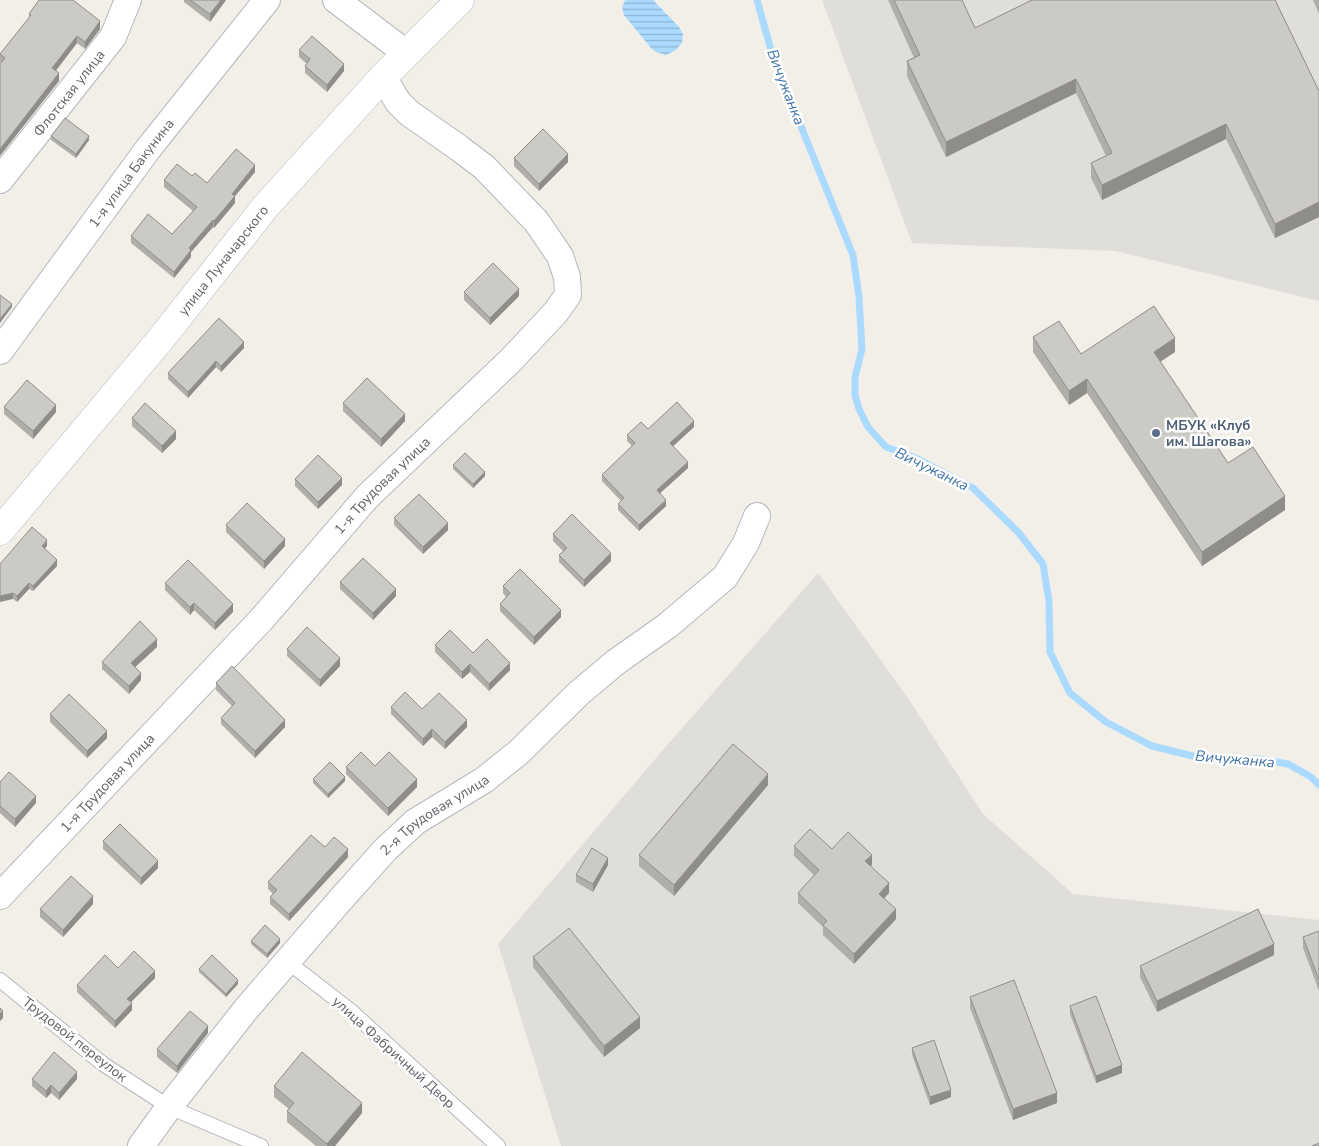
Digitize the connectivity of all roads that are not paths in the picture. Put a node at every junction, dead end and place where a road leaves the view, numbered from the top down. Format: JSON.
{"nodes":[{"id":1,"x":128,"y":0,"type":"edge"},
{"id":2,"x":268,"y":0,"type":"edge"},
{"id":3,"x":336,"y":0,"type":"edge"},
{"id":4,"x":460,"y":0,"type":"edge"},
{"id":5,"x":406,"y":53,"type":"junction"},
{"id":6,"x":383,"y":77,"type":"junction"},
{"id":7,"x":0,"y":180,"type":"edge"},
{"id":8,"x":0,"y":351,"type":"edge"},
{"id":9,"x":757,"y":516,"type":"dead end"},
{"id":10,"x":0,"y":531,"type":"edge"},
{"id":11,"x":0,"y":896,"type":"edge"},
{"id":12,"x":288,"y":962,"type":"junction"},
{"id":13,"x":0,"y":980,"type":"edge"},
{"id":14,"x":168,"y":1107,"type":"junction"},
{"id":15,"x":141,"y":1146,"type":"edge"},
{"id":16,"x":261,"y":1146,"type":"edge"},
{"id":17,"x":498,"y":1146,"type":"edge"}],
"edges":[{"from":1,"to":7,"type":"street","name":"Флотская улица"},
{"from":2,"to":8,"type":"street","name":"1-я улица Бакунина"},
{"from":3,"to":5,"type":"street"},
{"from":4,"to":5,"type":"main road","name":"улица Луначарского"},
{"from":5,"to":6,"type":"main road","name":"улица Луначарского"},
{"from":6,"to":10,"type":"main road","name":"улица Луначарского"},
{"from":6,"to":11,"type":"street","name":"1-я Трудовая улица"},
{"from":9,"to":12,"type":"street","name":"2-я Трудовая улица"},
{"from":12,"to":14,"type":"street","name":"2-я Трудовая улица"},
{"from":12,"to":17,"type":"lane","name":"улица Фабричный Двор"},
{"from":13,"to":14,"type":"lane","name":"Трудовой переулок"},
{"from":14,"to":15,"type":"street","name":"2-я Трудовая улица"},
{"from":14,"to":16,"type":"lane","name":"Трудовой переулок"}]}
